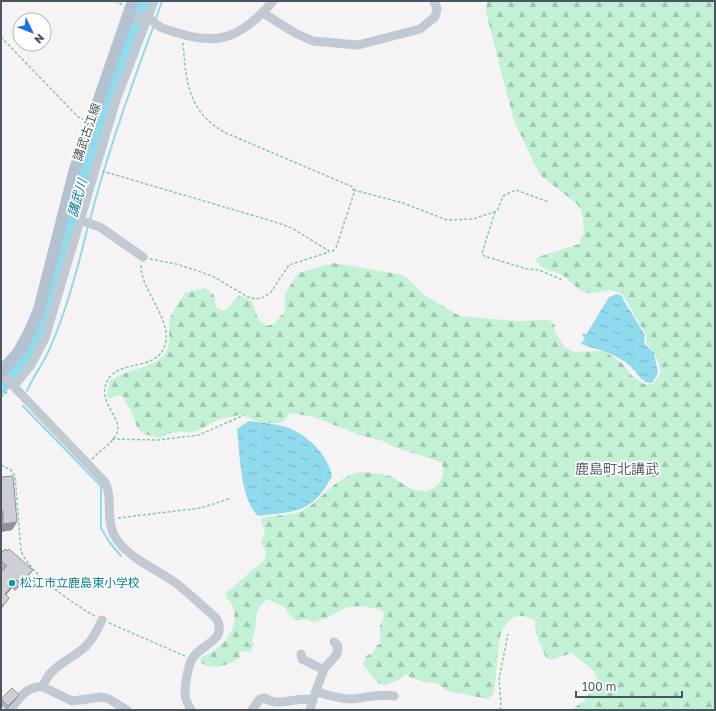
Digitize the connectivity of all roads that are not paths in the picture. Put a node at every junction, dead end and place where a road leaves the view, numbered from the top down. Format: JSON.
{"nodes":[{"id":1,"x":133,"y":1,"type":"edge"},
{"id":2,"x":154,"y":1,"type":"edge"},
{"id":3,"x":273,"y":1,"type":"edge"},
{"id":4,"x":434,"y":1,"type":"edge"},
{"id":5,"x":263,"y":13,"type":"junction"},
{"id":6,"x":147,"y":17,"type":"junction"},
{"id":7,"x":130,"y":18,"type":"junction"},
{"id":8,"x":87,"y":222,"type":"junction"},
{"id":9,"x":143,"y":257,"type":"road end"},
{"id":10,"x":2,"y":374,"type":"edge"},
{"id":11,"x":14,"y":385,"type":"junction"},
{"id":12,"x":102,"y":620,"type":"road end"},
{"id":13,"x":334,"y":642,"type":"dead end"},
{"id":14,"x":301,"y":654,"type":"dead end"},
{"id":15,"x":322,"y":671,"type":"junction"},
{"id":16,"x":43,"y":687,"type":"junction"},
{"id":17,"x":315,"y":696,"type":"junction"},
{"id":18,"x":394,"y":696,"type":"dead end"},
{"id":19,"x":10,"y":710,"type":"edge"},
{"id":20,"x":128,"y":710,"type":"edge"},
{"id":21,"x":191,"y":710,"type":"edge"},
{"id":22,"x":252,"y":710,"type":"edge"},
{"id":23,"x":310,"y":710,"type":"edge"}],
"edges":[{"from":1,"to":7,"type":"main road","name":"講武古江線"},
{"from":2,"to":6,"type":"street"},
{"from":3,"to":5,"type":"street"},
{"from":4,"to":5,"type":"street"},
{"from":5,"to":6,"type":"street"},
{"from":6,"to":7,"type":"street"},
{"from":6,"to":8,"type":"street"},
{"from":7,"to":10,"type":"main road","name":"講武古江線"},
{"from":8,"to":9,"type":"street"},
{"from":8,"to":11,"type":"street"},
{"from":10,"to":11,"type":"street"},
{"from":11,"to":21,"type":"street"},
{"from":12,"to":16,"type":"street"},
{"from":13,"to":15,"type":"street"},
{"from":14,"to":15,"type":"street"},
{"from":15,"to":17,"type":"street"},
{"from":16,"to":19,"type":"street"},
{"from":16,"to":20,"type":"street"},
{"from":17,"to":18,"type":"street"},
{"from":17,"to":22,"type":"street"},
{"from":17,"to":23,"type":"street"}]}
